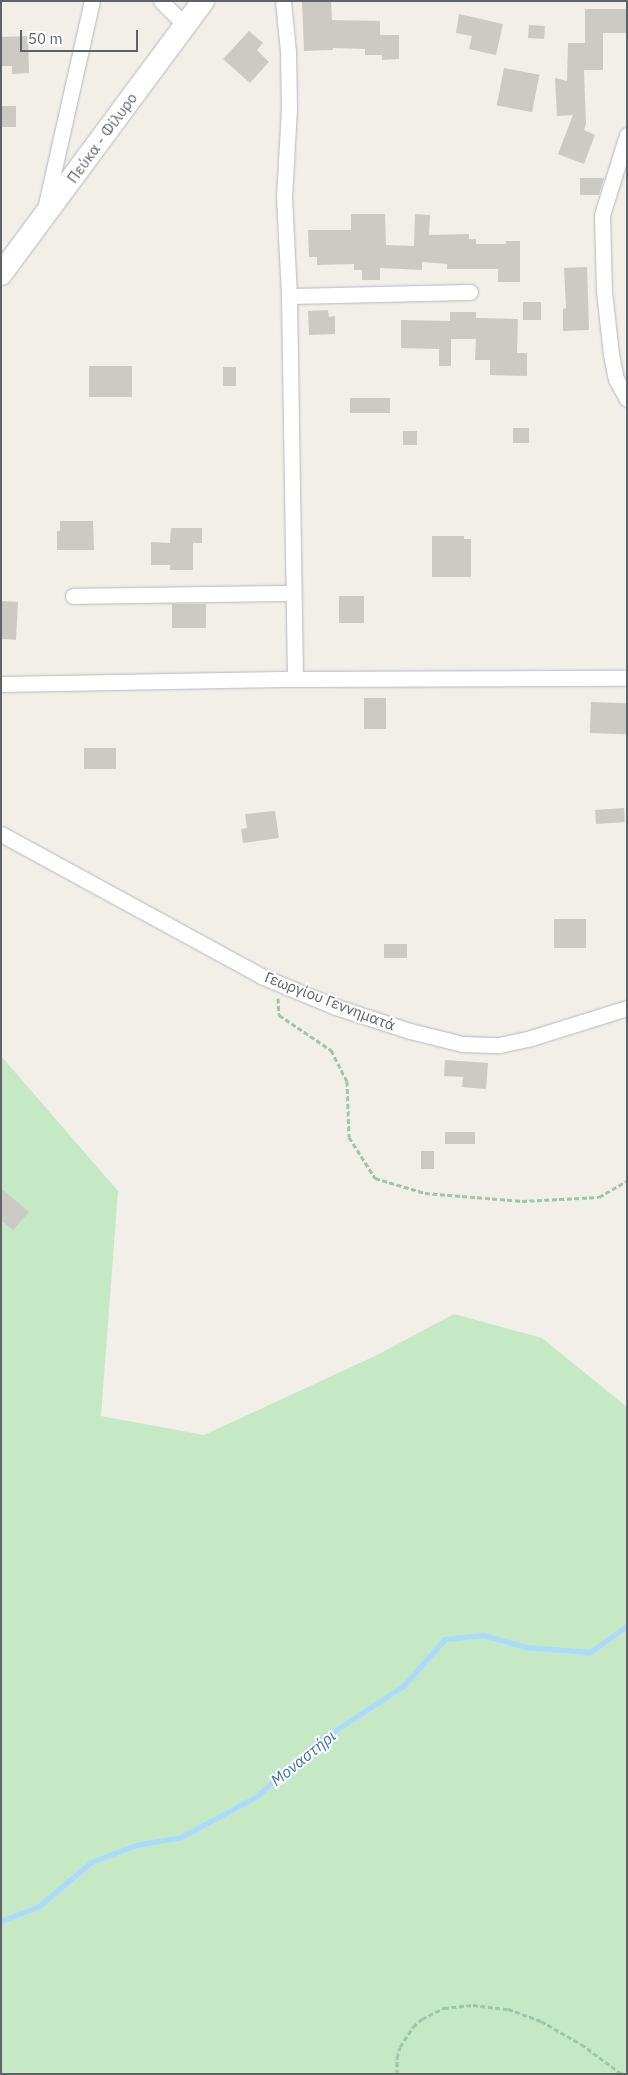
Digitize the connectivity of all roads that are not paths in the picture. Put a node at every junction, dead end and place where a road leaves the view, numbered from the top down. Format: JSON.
{"nodes":[{"id":1,"x":92,"y":1,"type":"edge"},
{"id":2,"x":161,"y":1,"type":"edge"},
{"id":3,"x":203,"y":1,"type":"edge"},
{"id":4,"x":284,"y":2,"type":"edge"},
{"id":5,"x":186,"y":26,"type":"junction"},
{"id":6,"x":627,"y":135,"type":"edge"},
{"id":7,"x":42,"y":220,"type":"junction"},
{"id":8,"x":1,"y":274,"type":"edge"},
{"id":9,"x":470,"y":292,"type":"dead end"},
{"id":10,"x":289,"y":296,"type":"junction"},
{"id":11,"x":627,"y":399,"type":"edge"},
{"id":12,"x":294,"y":593,"type":"junction"},
{"id":13,"x":73,"y":596,"type":"dead end"},
{"id":14,"x":627,"y":678,"type":"edge"},
{"id":15,"x":295,"y":679,"type":"junction"},
{"id":16,"x":1,"y":684,"type":"edge"},
{"id":17,"x":1,"y":834,"type":"edge"},
{"id":18,"x":627,"y":1008,"type":"edge"}],
"edges":[{"from":1,"to":7,"type":"street"},
{"from":2,"to":5,"type":"street"},
{"from":3,"to":5,"type":"main road","name":"Πεύκα - Φίλυρο"},
{"from":4,"to":10,"type":"street"},
{"from":5,"to":7,"type":"main road","name":"Πεύκα - Φίλυρο"},
{"from":6,"to":11,"type":"street"},
{"from":7,"to":8,"type":"main road","name":"Πεύκα - Φίλυρο"},
{"from":9,"to":10,"type":"street"},
{"from":10,"to":12,"type":"street"},
{"from":12,"to":13,"type":"street"},
{"from":12,"to":15,"type":"street"},
{"from":14,"to":15,"type":"street"},
{"from":15,"to":16,"type":"street"},
{"from":17,"to":18,"type":"street","name":"Γεωργίου Γεννηματά"}]}
